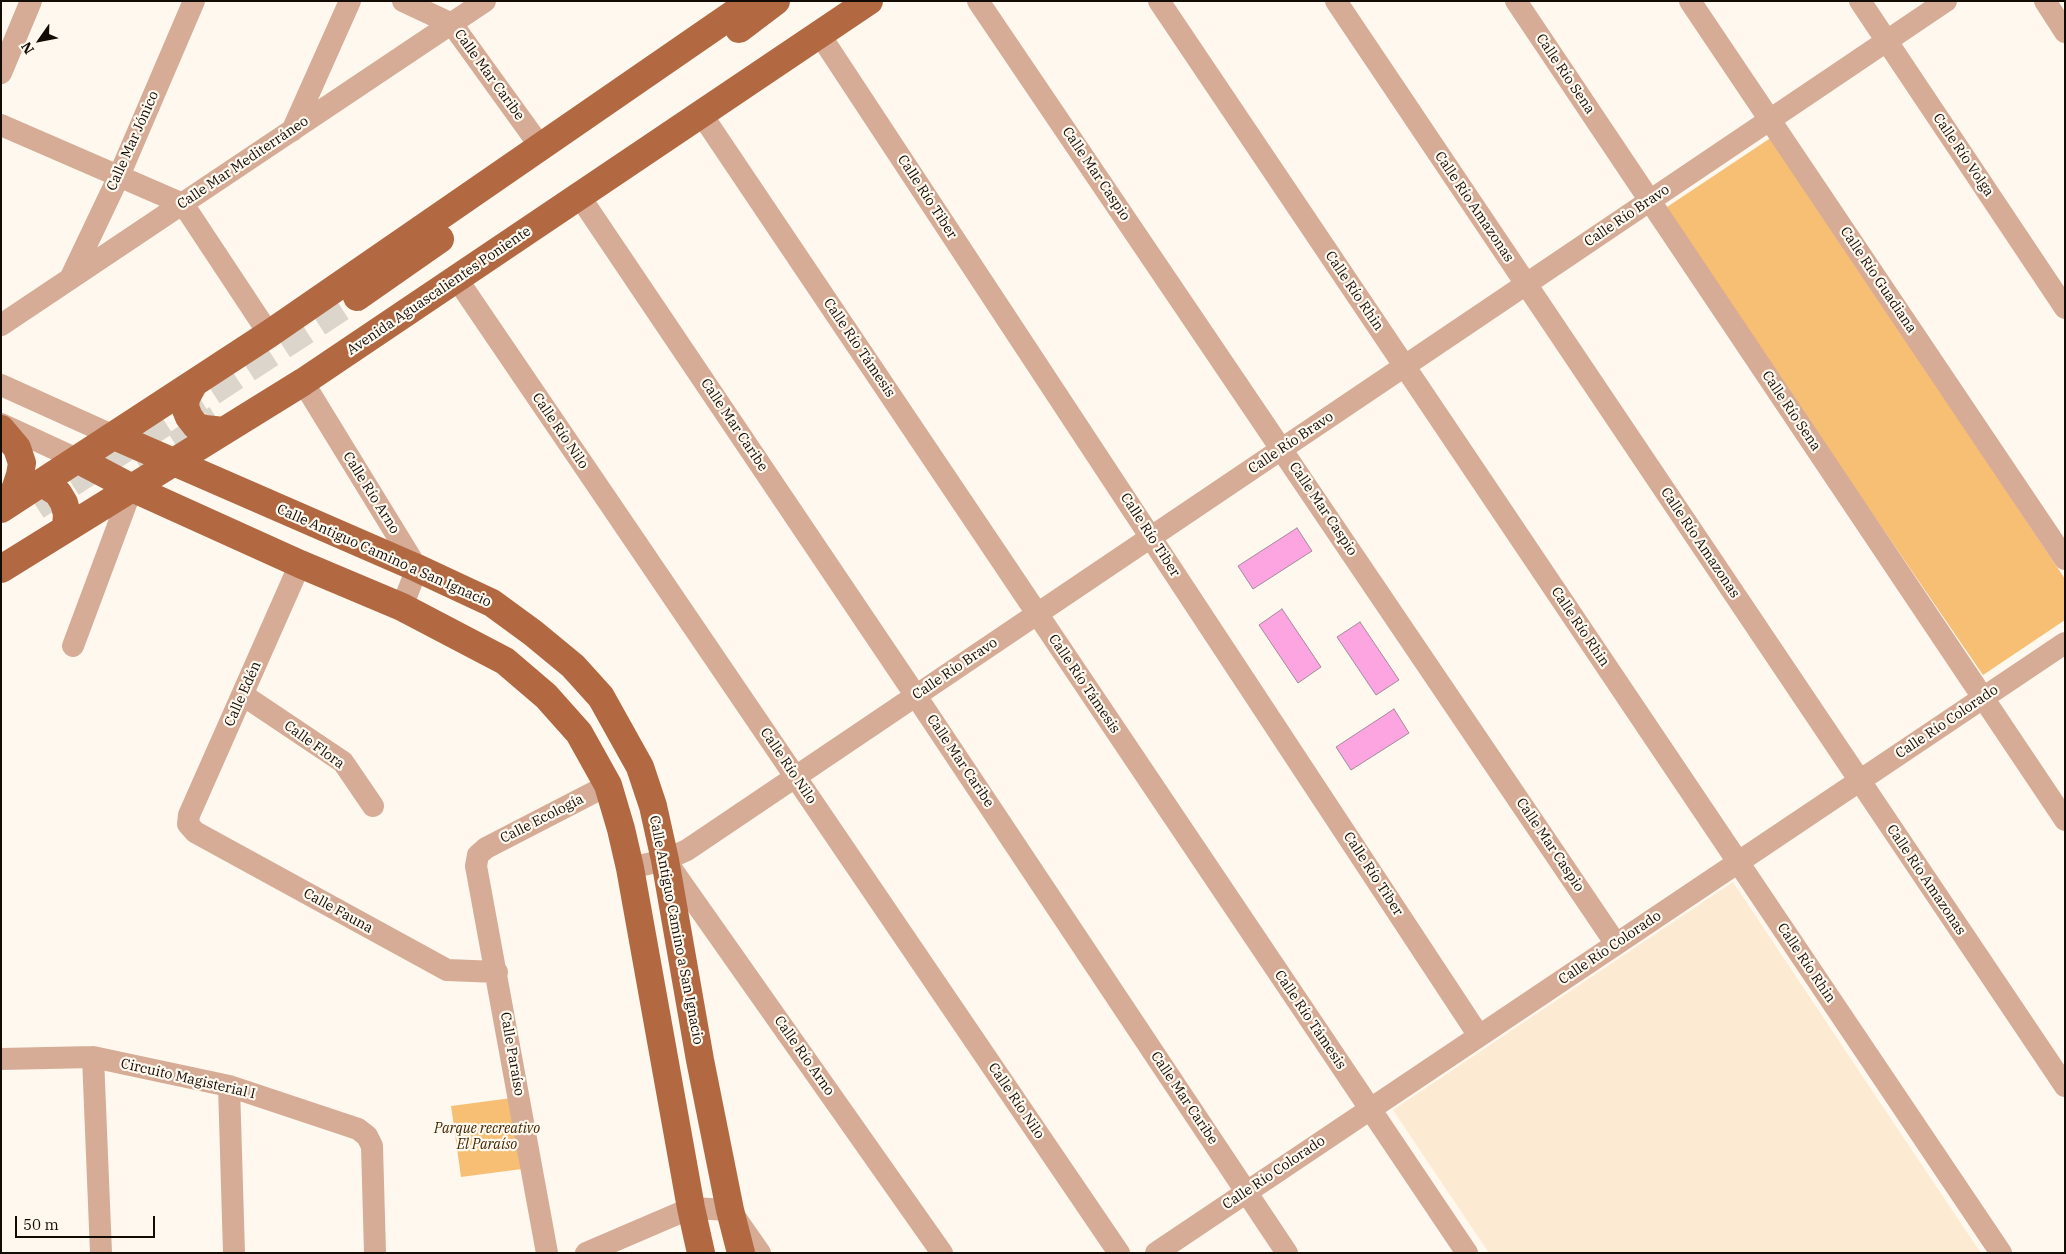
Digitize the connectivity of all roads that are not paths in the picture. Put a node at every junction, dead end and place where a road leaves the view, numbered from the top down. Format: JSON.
{"nodes":[{"id":1,"x":31,"y":1,"type":"edge"},
{"id":2,"x":194,"y":1,"type":"edge"},
{"id":3,"x":350,"y":1,"type":"edge"},
{"id":4,"x":402,"y":1,"type":"edge"},
{"id":5,"x":485,"y":1,"type":"edge"},
{"id":6,"x":752,"y":1,"type":"edge"},
{"id":7,"x":776,"y":1,"type":"edge"},
{"id":8,"x":845,"y":1,"type":"edge"},
{"id":9,"x":869,"y":1,"type":"edge"},
{"id":10,"x":978,"y":1,"type":"edge"},
{"id":11,"x":1159,"y":1,"type":"edge"},
{"id":12,"x":1336,"y":1,"type":"edge"},
{"id":13,"x":1516,"y":1,"type":"edge"},
{"id":14,"x":1690,"y":1,"type":"edge"},
{"id":15,"x":1860,"y":1,"type":"edge"},
{"id":16,"x":1946,"y":1,"type":"edge"},
{"id":17,"x":2045,"y":1,"type":"edge"},
{"id":18,"x":452,"y":24,"type":"junction"},
{"id":19,"x":2065,"y":32,"type":"edge"},
{"id":20,"x":820,"y":36,"type":"junction"},
{"id":21,"x":1887,"y":41,"type":"junction"},
{"id":22,"x":1,"y":73,"type":"edge"},
{"id":23,"x":702,"y":115,"type":"junction"},
{"id":24,"x":1770,"y":119,"type":"junction"},
{"id":25,"x":1,"y":125,"type":"edge"},
{"id":26,"x":292,"y":131,"type":"junction"},
{"id":27,"x":540,"y":146,"type":"junction"},
{"id":28,"x":119,"y":176,"type":"junction"},
{"id":29,"x":580,"y":197,"type":"junction"},
{"id":30,"x":1650,"y":200,"type":"junction"},
{"id":31,"x":183,"y":204,"type":"junction"},
{"id":32,"x":70,"y":279,"type":"junction"},
{"id":33,"x":457,"y":279,"type":"junction"},
{"id":34,"x":1526,"y":284,"type":"junction"},
{"id":35,"x":357,"y":296,"type":"tunnel mouth"},
{"id":36,"x":2065,"y":308,"type":"edge"},
{"id":37,"x":1,"y":325,"type":"edge"},
{"id":38,"x":269,"y":334,"type":"junction"},
{"id":39,"x":1404,"y":366,"type":"junction"},
{"id":40,"x":303,"y":382,"type":"junction"},
{"id":41,"x":193,"y":384,"type":"junction"},
{"id":42,"x":1,"y":385,"type":"edge"},
{"id":43,"x":1,"y":424,"type":"edge"},
{"id":44,"x":221,"y":425,"type":"junction"},
{"id":45,"x":1,"y":428,"type":"edge"},
{"id":46,"x":114,"y":436,"type":"junction"},
{"id":47,"x":1282,"y":449,"type":"junction"},
{"id":48,"x":79,"y":460,"type":"junction"},
{"id":49,"x":173,"y":462,"type":"junction"},
{"id":50,"x":132,"y":488,"type":"junction"},
{"id":51,"x":39,"y":494,"type":"junction"},
{"id":52,"x":1,"y":509,"type":"edge"},
{"id":53,"x":1,"y":527,"type":"edge"},
{"id":54,"x":66,"y":528,"type":"junction"},
{"id":55,"x":1151,"y":537,"type":"junction"},
{"id":56,"x":2065,"y":559,"type":"edge"},
{"id":57,"x":300,"y":564,"type":"junction"},
{"id":58,"x":417,"y":568,"type":"junction"},
{"id":59,"x":1,"y":569,"type":"edge"},
{"id":60,"x":402,"y":608,"type":"junction"},
{"id":61,"x":1037,"y":614,"type":"junction"},
{"id":62,"x":2065,"y":643,"type":"edge"},
{"id":63,"x":73,"y":646,"type":"dead end"},
{"id":64,"x":243,"y":695,"type":"junction"},
{"id":65,"x":916,"y":696,"type":"junction"},
{"id":66,"x":1983,"y":698,"type":"junction"},
{"id":67,"x":796,"y":777,"type":"junction"},
{"id":68,"x":1860,"y":780,"type":"junction"},
{"id":69,"x":608,"y":785,"type":"junction"},
{"id":70,"x":373,"y":806,"type":"dead end"},
{"id":71,"x":2065,"y":820,"type":"edge"},
{"id":72,"x":188,"y":824,"type":"joint"},
{"id":73,"x":478,"y":855,"type":"joint"},
{"id":74,"x":665,"y":860,"type":"junction"},
{"id":75,"x":1738,"y":862,"type":"junction"},
{"id":76,"x":630,"y":868,"type":"junction"},
{"id":77,"x":1616,"y":944,"type":"junction"},
{"id":78,"x":497,"y":972,"type":"junction"},
{"id":79,"x":1479,"y":1036,"type":"junction"},
{"id":80,"x":93,"y":1057,"type":"junction"},
{"id":81,"x":1,"y":1060,"type":"edge"},
{"id":82,"x":229,"y":1086,"type":"junction"},
{"id":83,"x":2065,"y":1086,"type":"edge"},
{"id":84,"x":1370,"y":1109,"type":"junction"},
{"id":85,"x":1246,"y":1192,"type":"junction"},
{"id":86,"x":691,"y":1208,"type":"junction"},
{"id":87,"x":730,"y":1210,"type":"junction"},
{"id":88,"x":101,"y":1253,"type":"edge"},
{"id":89,"x":234,"y":1253,"type":"edge"},
{"id":90,"x":375,"y":1253,"type":"edge"},
{"id":91,"x":547,"y":1253,"type":"edge"},
{"id":92,"x":586,"y":1253,"type":"edge"},
{"id":93,"x":702,"y":1253,"type":"edge"},
{"id":94,"x":741,"y":1253,"type":"edge"},
{"id":95,"x":760,"y":1253,"type":"edge"},
{"id":96,"x":942,"y":1253,"type":"edge"},
{"id":97,"x":1119,"y":1253,"type":"edge"},
{"id":98,"x":1156,"y":1253,"type":"edge"},
{"id":99,"x":1287,"y":1253,"type":"edge"},
{"id":100,"x":1467,"y":1253,"type":"edge"},
{"id":101,"x":2001,"y":1253,"type":"edge"}],
"edges":[{"from":1,"to":22,"type":"street"},
{"from":2,"to":28,"type":"street","name":"Calle Mar Jónico"},
{"from":3,"to":26,"type":"street"},
{"from":4,"to":18,"type":"street","name":"Calle Mar Caribe"},
{"from":5,"to":18,"type":"street","name":"Calle Mar Mediterráneo"},
{"from":6,"to":27,"type":"main road"},
{"from":7,"to":35,"type":"main road"},
{"from":8,"to":44,"type":"main road","name":"Avenida Aguascalientes Poniente"},
{"from":9,"to":20,"type":"main road","name":"Avenida Aguascalientes Poniente"},
{"from":10,"to":47,"type":"street","name":"Calle Mar Caspio"},
{"from":11,"to":39,"type":"street","name":"Calle Río Rhin"},
{"from":12,"to":34,"type":"street","name":"Calle Río Amazonas"},
{"from":13,"to":30,"type":"street","name":"Calle Río Sena"},
{"from":14,"to":24,"type":"street","name":"Calle Río Guadiana"},
{"from":15,"to":21,"type":"street","name":"Calle Río Volga"},
{"from":16,"to":21,"type":"street","name":"Calle Río Bravo"},
{"from":17,"to":19,"type":"street"},
{"from":18,"to":26,"type":"street","name":"Calle Mar Mediterráneo"},
{"from":18,"to":27,"type":"street","name":"Calle Mar Caribe"},
{"from":20,"to":23,"type":"main road","name":"Avenida Aguascalientes Poniente"},
{"from":20,"to":55,"type":"street","name":"Calle Río Tiber"},
{"from":21,"to":24,"type":"street","name":"Calle Río Bravo"},
{"from":21,"to":36,"type":"street","name":"Calle Río Volga"},
{"from":23,"to":29,"type":"main road","name":"Avenida Aguascalientes Poniente"},
{"from":23,"to":61,"type":"street","name":"Calle Río Támesis"},
{"from":24,"to":30,"type":"street","name":"Calle Río Bravo"},
{"from":24,"to":56,"type":"street","name":"Calle Río Guadiana"},
{"from":25,"to":28,"type":"street"},
{"from":26,"to":31,"type":"street","name":"Calle Mar Mediterráneo"},
{"from":27,"to":38,"type":"main road"},
{"from":28,"to":31,"type":"street"},
{"from":28,"to":32,"type":"street","name":"Calle Mar Jónico"},
{"from":29,"to":33,"type":"main road","name":"Avenida Aguascalientes Poniente"},
{"from":29,"to":65,"type":"street","name":"Calle Mar Caribe"},
{"from":30,"to":34,"type":"street","name":"Calle Río Bravo"},
{"from":30,"to":66,"type":"street","name":"Calle Río Sena"},
{"from":31,"to":32,"type":"street","name":"Calle Mar Mediterráneo"},
{"from":31,"to":38,"type":"street"},
{"from":32,"to":37,"type":"street","name":"Calle Mar Mediterráneo"},
{"from":33,"to":40,"type":"main road","name":"Avenida Aguascalientes Poniente"},
{"from":33,"to":67,"type":"street","name":"Calle Río Nilo"},
{"from":34,"to":39,"type":"street","name":"Calle Río Bravo"},
{"from":34,"to":68,"type":"street","name":"Calle Río Amazonas"},
{"from":38,"to":41,"type":"main road"},
{"from":39,"to":47,"type":"street","name":"Calle Río Bravo"},
{"from":39,"to":75,"type":"street","name":"Calle Río Rhin"},
{"from":40,"to":44,"type":"main road","name":"Avenida Aguascalientes Poniente"},
{"from":40,"to":58,"type":"street","name":"Calle Río Arno"},
{"from":41,"to":44,"type":"main road"},
{"from":41,"to":46,"type":"main road"},
{"from":42,"to":46,"type":"street","name":"Calle Antiguo Camino a San Ignacio"},
{"from":43,"to":48,"type":"street"},
{"from":44,"to":49,"type":"main road","name":"Avenida Aguascalientes Poniente"},
{"from":45,"to":52,"type":"main road"},
{"from":46,"to":48,"type":"main road"},
{"from":46,"to":49,"type":"main road","name":"Calle Antiguo Camino a San Ignacio"},
{"from":47,"to":55,"type":"street","name":"Calle Río Bravo"},
{"from":47,"to":77,"type":"street","name":"Calle Mar Caspio"},
{"from":48,"to":50,"type":"main road"},
{"from":48,"to":51,"type":"main road"},
{"from":49,"to":50,"type":"main road","name":"Avenida Aguascalientes Poniente"},
{"from":49,"to":58,"type":"main road","name":"Calle Antiguo Camino a San Ignacio"},
{"from":50,"to":54,"type":"main road","name":"Avenida Aguascalientes Poniente"},
{"from":50,"to":57,"type":"main road"},
{"from":50,"to":63,"type":"street"},
{"from":51,"to":52,"type":"main road"},
{"from":51,"to":53,"type":"main road"},
{"from":51,"to":54,"type":"main road"},
{"from":54,"to":59,"type":"main road","name":"Avenida Aguascalientes Poniente"},
{"from":55,"to":61,"type":"street","name":"Calle Río Bravo"},
{"from":55,"to":79,"type":"street","name":"Calle Río Tiber"},
{"from":57,"to":60,"type":"main road"},
{"from":57,"to":64,"type":"street","name":"Calle Edén"},
{"from":58,"to":60,"type":"street"},
{"from":58,"to":74,"type":"main road","name":"Calle Antiguo Camino a San Ignacio"},
{"from":60,"to":69,"type":"main road"},
{"from":61,"to":65,"type":"street","name":"Calle Río Bravo"},
{"from":61,"to":84,"type":"street","name":"Calle Río Támesis"},
{"from":62,"to":66,"type":"street","name":"Calle Río Colorado"},
{"from":64,"to":70,"type":"street","name":"Calle Flora"},
{"from":64,"to":72,"type":"street","name":"Calle Edén"},
{"from":65,"to":67,"type":"street","name":"Calle Río Bravo"},
{"from":65,"to":85,"type":"street","name":"Calle Mar Caribe"},
{"from":66,"to":68,"type":"street","name":"Calle Río Colorado"},
{"from":66,"to":71,"type":"street","name":"Calle Río Sena"},
{"from":67,"to":74,"type":"street","name":"Calle Río Bravo"},
{"from":67,"to":97,"type":"street","name":"Calle Río Nilo"},
{"from":68,"to":75,"type":"street","name":"Calle Río Colorado"},
{"from":68,"to":83,"type":"street","name":"Calle Río Amazonas"},
{"from":69,"to":73,"type":"street","name":"Calle Ecología"},
{"from":69,"to":76,"type":"main road"},
{"from":72,"to":78,"type":"street","name":"Calle Fauna"},
{"from":73,"to":78,"type":"street","name":"Calle Paraíso"},
{"from":74,"to":76,"type":"street","name":"Calle Río Bravo"},
{"from":74,"to":87,"type":"main road","name":"Calle Antiguo Camino a San Ignacio"},
{"from":74,"to":96,"type":"street","name":"Calle Río Arno"},
{"from":75,"to":77,"type":"street","name":"Calle Río Colorado"},
{"from":75,"to":101,"type":"street","name":"Calle Río Rhin"},
{"from":76,"to":86,"type":"main road"},
{"from":77,"to":79,"type":"street","name":"Calle Río Colorado"},
{"from":78,"to":91,"type":"street","name":"Calle Paraíso"},
{"from":79,"to":84,"type":"street","name":"Calle Río Colorado"},
{"from":80,"to":81,"type":"street","name":"Circuito Magisterial I"},
{"from":80,"to":82,"type":"street","name":"Circuito Magisterial I"},
{"from":80,"to":88,"type":"street"},
{"from":82,"to":89,"type":"street"},
{"from":82,"to":90,"type":"street","name":"Circuito Magisterial I"},
{"from":84,"to":85,"type":"street","name":"Calle Río Colorado"},
{"from":84,"to":100,"type":"street","name":"Calle Río Támesis"},
{"from":85,"to":98,"type":"street","name":"Calle Río Colorado"},
{"from":85,"to":99,"type":"street","name":"Calle Mar Caribe"},
{"from":86,"to":87,"type":"street"},
{"from":86,"to":92,"type":"street"},
{"from":86,"to":93,"type":"main road"},
{"from":87,"to":94,"type":"main road","name":"Calle Antiguo Camino a San Ignacio"},
{"from":87,"to":95,"type":"street"}]}
